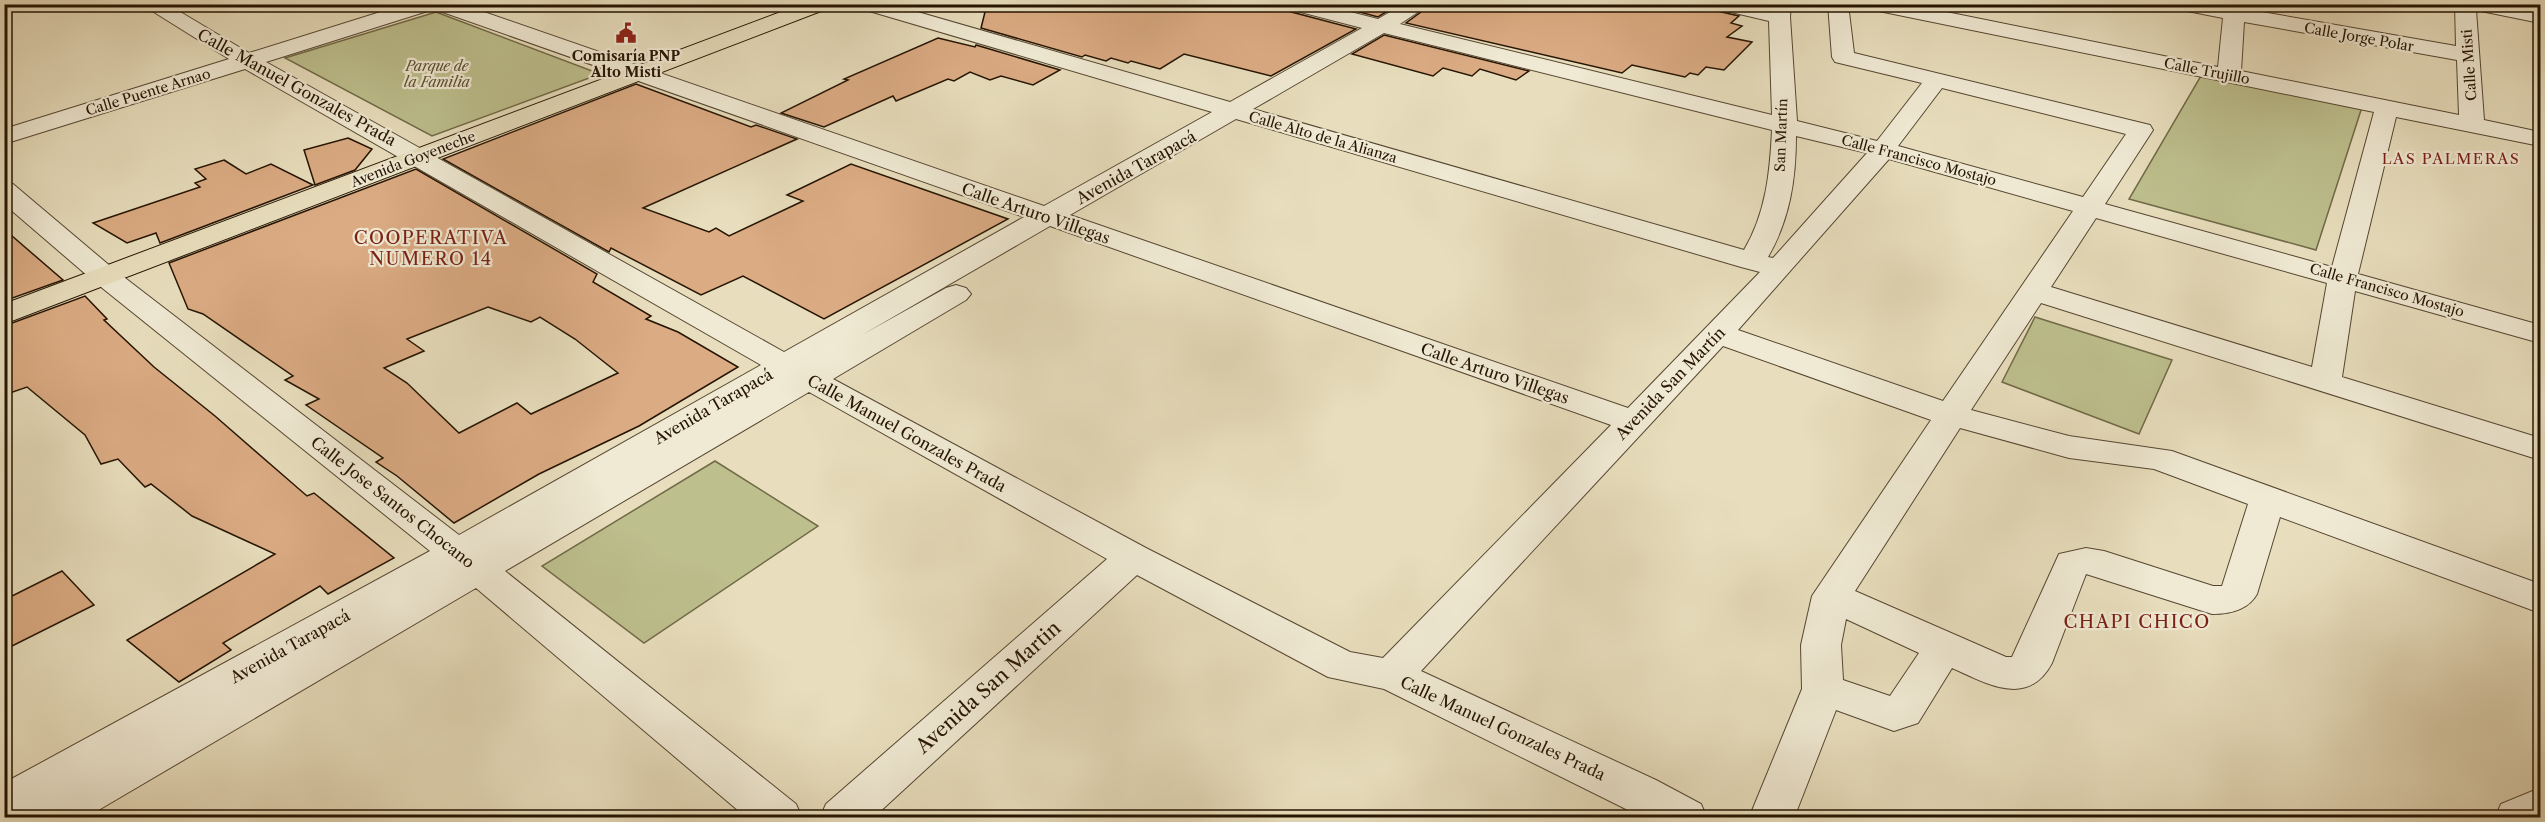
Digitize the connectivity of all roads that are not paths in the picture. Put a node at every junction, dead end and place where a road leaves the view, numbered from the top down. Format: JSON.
{"nodes":[{"id":1,"x":151,"y":4,"type":"edge"},
{"id":2,"x":429,"y":4,"type":"edge"},
{"id":3,"x":440,"y":4,"type":"edge"},
{"id":4,"x":822,"y":4,"type":"edge"},
{"id":5,"x":866,"y":4,"type":"edge"},
{"id":6,"x":1292,"y":4,"type":"edge"},
{"id":7,"x":1420,"y":4,"type":"edge"},
{"id":8,"x":1445,"y":4,"type":"edge"},
{"id":9,"x":1721,"y":4,"type":"edge"},
{"id":10,"x":1838,"y":4,"type":"edge"},
{"id":11,"x":1874,"y":4,"type":"edge"},
{"id":12,"x":2179,"y":4,"type":"edge"},
{"id":13,"x":2465,"y":4,"type":"edge"},
{"id":14,"x":2476,"y":4,"type":"edge"},
{"id":15,"x":2235,"y":10,"type":"edge"},
{"id":16,"x":1780,"y":11,"type":"edge"},
{"id":17,"x":2541,"y":17,"type":"edge"},
{"id":18,"x":1392,"y":29,"type":"junction"},
{"id":19,"x":2468,"y":55,"type":"junction"},
{"id":20,"x":246,"y":62,"type":"junction"},
{"id":21,"x":637,"y":74,"type":"junction"},
{"id":22,"x":2229,"y":75,"type":"junction"},
{"id":23,"x":1936,"y":80,"type":"junction"},
{"id":24,"x":2387,"y":108,"type":"junction"},
{"id":25,"x":1247,"y":115,"type":"junction"},
{"id":26,"x":1784,"y":123,"type":"junction"},
{"id":27,"x":2472,"y":125,"type":"junction"},
{"id":28,"x":4,"y":137,"type":"edge"},
{"id":29,"x":2541,"y":139,"type":"edge"},
{"id":30,"x":1884,"y":150,"type":"junction"},
{"id":31,"x":420,"y":157,"type":"junction"},
{"id":32,"x":4,"y":190,"type":"edge"},
{"id":33,"x":2090,"y":207,"type":"junction"},
{"id":34,"x":1046,"y":216,"type":"junction"},
{"id":35,"x":1074,"y":226,"type":"junction"},
{"id":36,"x":1752,"y":261,"type":"junction"},
{"id":37,"x":1779,"y":269,"type":"junction"},
{"id":38,"x":106,"y":277,"type":"junction"},
{"id":39,"x":2343,"y":278,"type":"junction"},
{"id":40,"x":2033,"y":291,"type":"junction"},
{"id":41,"x":4,"y":315,"type":"edge"},
{"id":42,"x":1717,"y":333,"type":"junction"},
{"id":43,"x":2541,"y":334,"type":"edge"},
{"id":44,"x":796,"y":372,"type":"junction"},
{"id":45,"x":2325,"y":383,"type":"junction"},
{"id":46,"x":1950,"y":415,"type":"junction"},
{"id":47,"x":1633,"y":421,"type":"junction"},
{"id":48,"x":2541,"y":449,"type":"edge"},
{"id":49,"x":2268,"y":498,"type":"junction"},
{"id":50,"x":1133,"y":557,"type":"junction"},
{"id":51,"x":468,"y":561,"type":"junction"},
{"id":52,"x":1831,"y":596,"type":"junction"},
{"id":53,"x":2541,"y":599,"type":"edge"},
{"id":54,"x":1944,"y":648,"type":"junction"},
{"id":55,"x":1392,"y":675,"type":"junction"},
{"id":56,"x":1823,"y":689,"type":"junction"},
{"id":57,"x":4,"y":805,"type":"edge"},
{"id":58,"x":1634,"y":805,"type":"edge"},
{"id":59,"x":2541,"y":807,"type":"edge"},
{"id":60,"x":45,"y":818,"type":"edge"},
{"id":61,"x":780,"y":818,"type":"edge"},
{"id":62,"x":842,"y":818,"type":"edge"},
{"id":63,"x":1685,"y":818,"type":"edge"},
{"id":64,"x":1771,"y":818,"type":"edge"},
{"id":65,"x":2517,"y":818,"type":"edge"}],
"edges":[{"from":1,"to":20,"type":"street","name":"Calle Manuel Gonzales Prada"},
{"from":2,"to":20,"type":"street","name":"Calle Puente Arnao"},
{"from":3,"to":21,"type":"street","name":"Calle Arturo Villegas"},
{"from":4,"to":21,"type":"main road","name":"Avenida Goyeneche"},
{"from":5,"to":25,"type":"street","name":"Calle Alto de la Alianza"},
{"from":6,"to":18,"type":"street","name":"Calle Francisco Mostajo"},
{"from":7,"to":18,"type":"street","name":"Avenida Tarapacá"},
{"from":8,"to":18,"type":"street","name":"Avenida Tarapacá"},
{"from":9,"to":16,"type":"street"},
{"from":10,"to":23,"type":"street"},
{"from":11,"to":22,"type":"street","name":"Calle Trujillo"},
{"from":12,"to":15,"type":"street","name":"Calle Jorge Polar"},
{"from":13,"to":19,"type":"street","name":"Calle Misti"},
{"from":14,"to":17,"type":"street"},
{"from":15,"to":19,"type":"street","name":"Calle Jorge Polar"},
{"from":15,"to":22,"type":"street"},
{"from":16,"to":26,"type":"street","name":"San Martín"},
{"from":18,"to":25,"type":"street","name":"Avenida Tarapacá"},
{"from":18,"to":26,"type":"street","name":"Calle Francisco Mostajo"},
{"from":19,"to":27,"type":"street","name":"Calle Misti"},
{"from":20,"to":28,"type":"street","name":"Calle Puente Arnao"},
{"from":20,"to":31,"type":"street","name":"Calle Manuel Gonzales Prada"},
{"from":21,"to":31,"type":"main road","name":"Avenida Goyeneche"},
{"from":21,"to":34,"type":"street","name":"Calle Arturo Villegas"},
{"from":22,"to":24,"type":"street","name":"Calle Trujillo"},
{"from":23,"to":30,"type":"street","name":"Avenida San Martín"},
{"from":23,"to":33,"type":"street"},
{"from":24,"to":27,"type":"street","name":"Calle Trujillo"},
{"from":24,"to":39,"type":"street"},
{"from":25,"to":34,"type":"street","name":"Avenida Tarapacá"},
{"from":25,"to":35,"type":"street","name":"Avenida Tarapacá"},
{"from":25,"to":36,"type":"street","name":"Calle Alto de la Alianza"},
{"from":26,"to":30,"type":"street","name":"Calle Francisco Mostajo"},
{"from":26,"to":36,"type":"street","name":"San Martín"},
{"from":27,"to":29,"type":"street","name":"Calle Trujillo"},
{"from":30,"to":33,"type":"street","name":"Calle Francisco Mostajo"},
{"from":30,"to":37,"type":"street","name":"Avenida San Martín"},
{"from":31,"to":38,"type":"main road","name":"Avenida Goyeneche"},
{"from":31,"to":44,"type":"street","name":"Calle Manuel Gonzales Prada"},
{"from":32,"to":38,"type":"street","name":"Calle Jose Santos Chocano"},
{"from":33,"to":39,"type":"street","name":"Calle Francisco Mostajo"},
{"from":33,"to":40,"type":"street"},
{"from":34,"to":35,"type":"street","name":"Calle Arturo Villegas"},
{"from":34,"to":44,"type":"street","name":"Avenida Tarapacá"},
{"from":35,"to":44,"type":"street","name":"Avenida Tarapacá"},
{"from":35,"to":47,"type":"street","name":"Calle Arturo Villegas"},
{"from":36,"to":37,"type":"street","name":"Calle Alto de la Alianza"},
{"from":37,"to":42,"type":"street","name":"Avenida San Martín"},
{"from":38,"to":41,"type":"main road","name":"Avenida Goyeneche"},
{"from":38,"to":51,"type":"street","name":"Calle Jose Santos Chocano"},
{"from":39,"to":43,"type":"street","name":"Calle Francisco Mostajo"},
{"from":39,"to":45,"type":"street"},
{"from":40,"to":45,"type":"street"},
{"from":40,"to":46,"type":"street"},
{"from":42,"to":46,"type":"street"},
{"from":42,"to":47,"type":"street","name":"Avenida San Martín"},
{"from":44,"to":50,"type":"street","name":"Calle Manuel Gonzales Prada"},
{"from":44,"to":51,"type":"street","name":"Avenida Tarapacá"},
{"from":45,"to":48,"type":"street"},
{"from":46,"to":49,"type":"street"},
{"from":46,"to":52,"type":"street"},
{"from":47,"to":55,"type":"street","name":"Avenida San Martín"},
{"from":49,"to":53,"type":"street"},
{"from":49,"to":54,"type":"street"},
{"from":50,"to":55,"type":"street","name":"Calle Manuel Gonzales Prada"},
{"from":50,"to":62,"type":"street","name":"Avenida San Martin"},
{"from":51,"to":57,"type":"street","name":"Avenida Tarapacá"},
{"from":51,"to":60,"type":"street","name":"Avenida Tarapacá"},
{"from":51,"to":61,"type":"street","name":"Calle Jose Santos Chocano"},
{"from":52,"to":54,"type":"street"},
{"from":52,"to":56,"type":"street"},
{"from":54,"to":56,"type":"street"},
{"from":55,"to":58,"type":"street","name":"Calle Manuel Gonzales Prada"},
{"from":56,"to":64,"type":"street"},
{"from":58,"to":63,"type":"street","name":"Calle Manuel Gonzales Prada"},
{"from":59,"to":65,"type":"street"}]}
